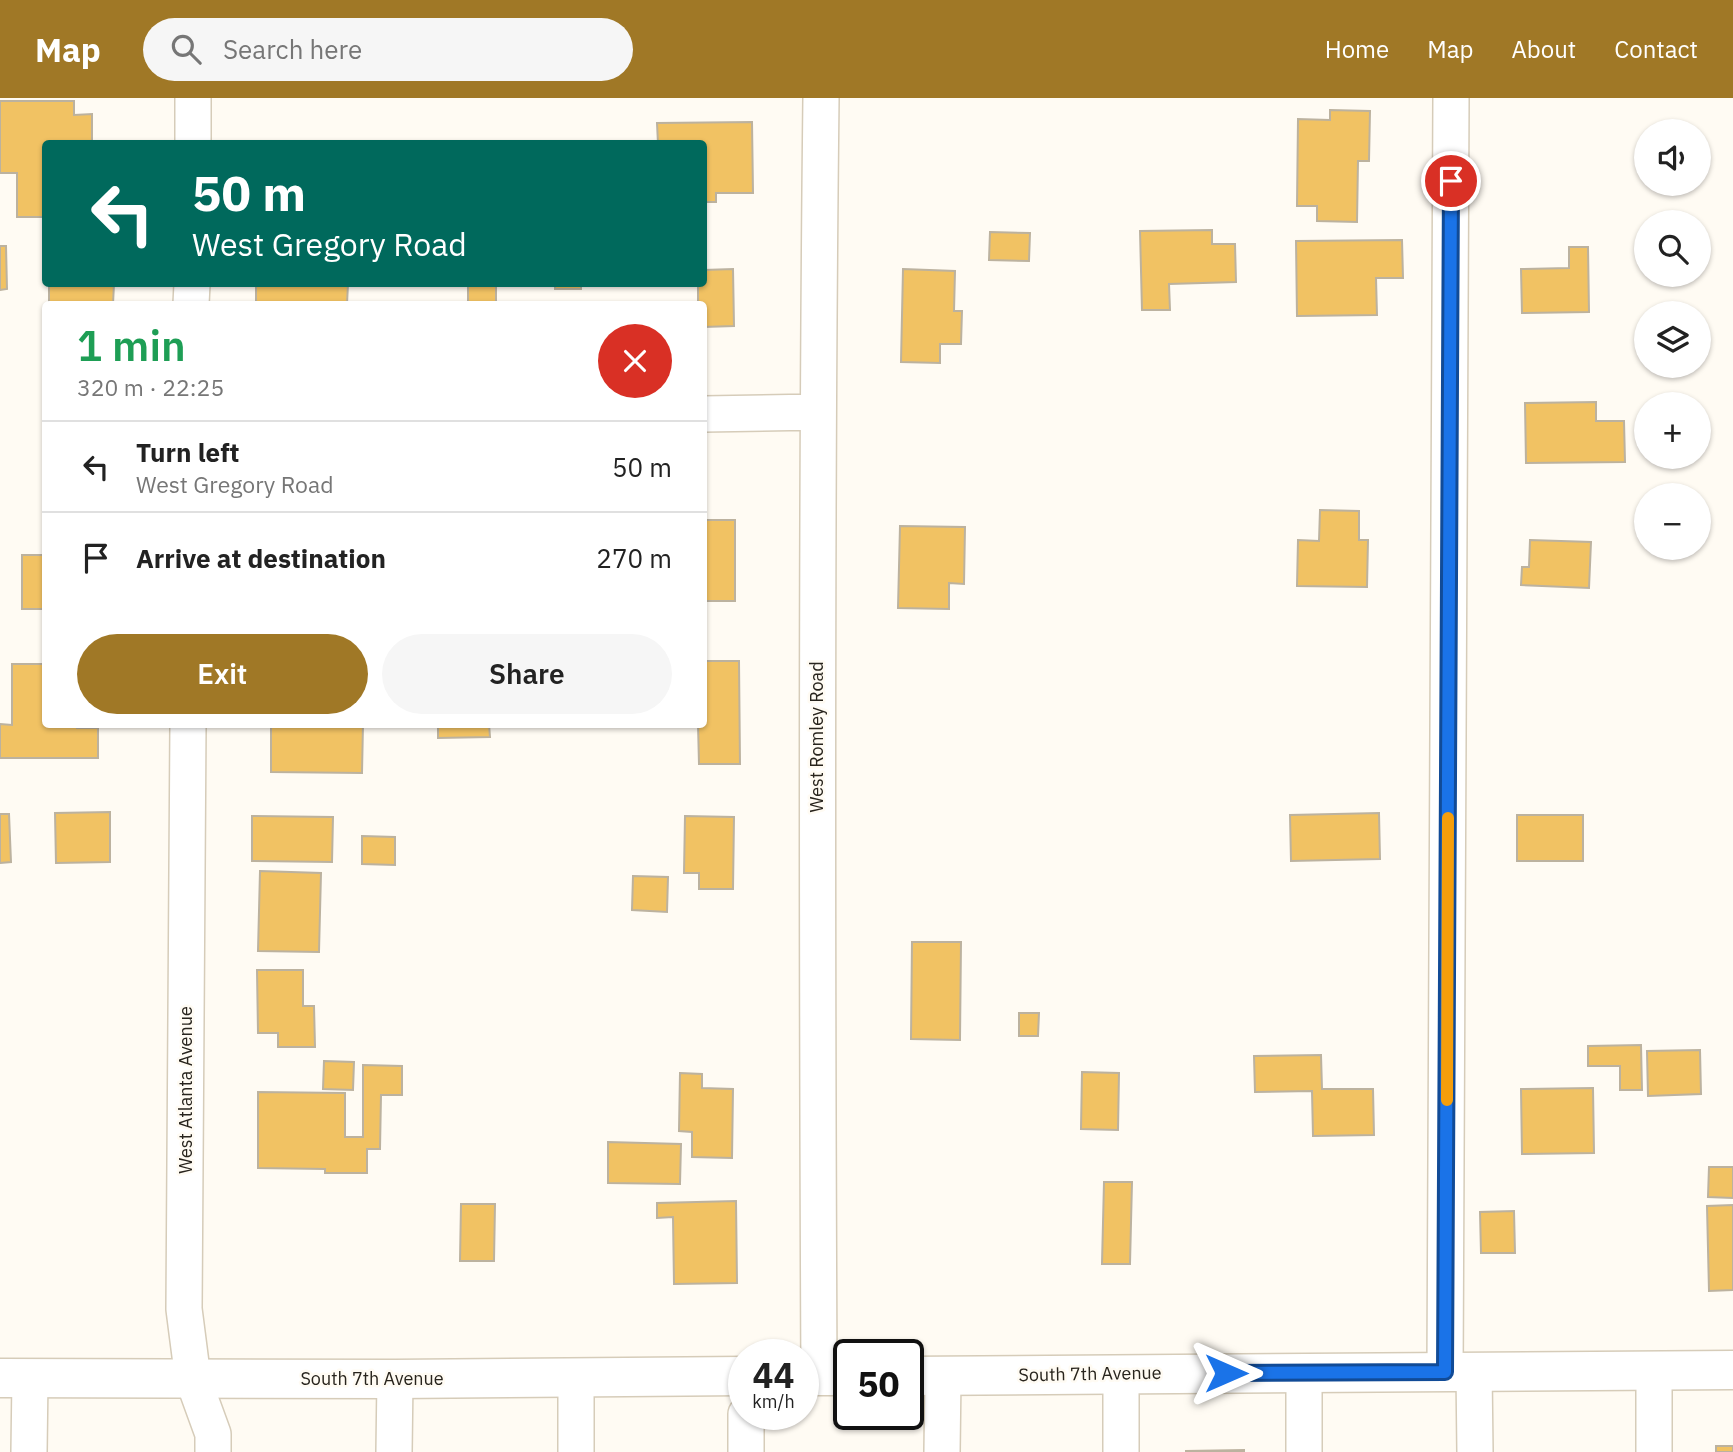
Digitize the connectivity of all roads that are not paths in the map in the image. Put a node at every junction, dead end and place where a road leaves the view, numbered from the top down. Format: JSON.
{"nodes":[{"id":1,"x":193,"y":98,"type":"edge"},
{"id":2,"x":821,"y":98,"type":"edge"},
{"id":3,"x":1451,"y":98,"type":"edge"},
{"id":4,"x":192,"y":140,"type":"edge"},
{"id":5,"x":818,"y":412,"type":"junction"},
{"id":6,"x":707,"y":414,"type":"edge"},
{"id":7,"x":188,"y":728,"type":"edge"},
{"id":8,"x":1654,"y":1370,"type":"junction"},
{"id":9,"x":1733,"y":1370,"type":"edge"},
{"id":10,"x":1460,"y":1371,"type":"junction"},
{"id":11,"x":1304,"y":1373,"type":"junction"},
{"id":12,"x":1121,"y":1374,"type":"junction"},
{"id":13,"x":728,"y":1376,"type":"edge"},
{"id":14,"x":824,"y":1376,"type":"edge"},
{"id":15,"x":926,"y":1376,"type":"edge"},
{"id":16,"x":15,"y":1378,"type":"edge"},
{"id":17,"x":576,"y":1378,"type":"junction"},
{"id":18,"x":193,"y":1379,"type":"junction"},
{"id":19,"x":395,"y":1379,"type":"junction"},
{"id":20,"x":746,"y":1430,"type":"edge"},
{"id":21,"x":29,"y":1452,"type":"edge"},
{"id":22,"x":213,"y":1452,"type":"edge"},
{"id":23,"x":394,"y":1452,"type":"edge"},
{"id":24,"x":576,"y":1452,"type":"edge"},
{"id":25,"x":746,"y":1452,"type":"edge"},
{"id":26,"x":943,"y":1452,"type":"edge"},
{"id":27,"x":1121,"y":1452,"type":"edge"},
{"id":28,"x":1304,"y":1452,"type":"edge"},
{"id":29,"x":1475,"y":1452,"type":"edge"},
{"id":30,"x":1654,"y":1452,"type":"edge"}],
"edges":[{"from":1,"to":4,"type":"street"},
{"from":2,"to":5,"type":"street","name":"West Romley Road"},
{"from":3,"to":10,"type":"street"},
{"from":5,"to":6,"type":"street"},
{"from":5,"to":14,"type":"street","name":"West Romley Road"},
{"from":7,"to":18,"type":"street","name":"West Atlanta Avenue"},
{"from":8,"to":9,"type":"main road","name":"South 7th Avenue"},
{"from":8,"to":10,"type":"main road","name":"South 7th Avenue"},
{"from":8,"to":30,"type":"street"},
{"from":10,"to":11,"type":"main road","name":"South 7th Avenue"},
{"from":10,"to":29,"type":"street"},
{"from":11,"to":12,"type":"main road","name":"South 7th Avenue"},
{"from":11,"to":28,"type":"street"},
{"from":12,"to":15,"type":"main road","name":"South 7th Avenue"},
{"from":12,"to":27,"type":"street"},
{"from":13,"to":17,"type":"main road","name":"South 7th Avenue"},
{"from":15,"to":26,"type":"street"},
{"from":16,"to":18,"type":"main road","name":"South 7th Avenue"},
{"from":16,"to":21,"type":"street"},
{"from":17,"to":19,"type":"main road","name":"South 7th Avenue"},
{"from":17,"to":24,"type":"street"},
{"from":18,"to":19,"type":"main road","name":"South 7th Avenue"},
{"from":18,"to":22,"type":"street","name":"West Atlanta Avenue"},
{"from":19,"to":23,"type":"street"},
{"from":20,"to":25,"type":"street"}]}
